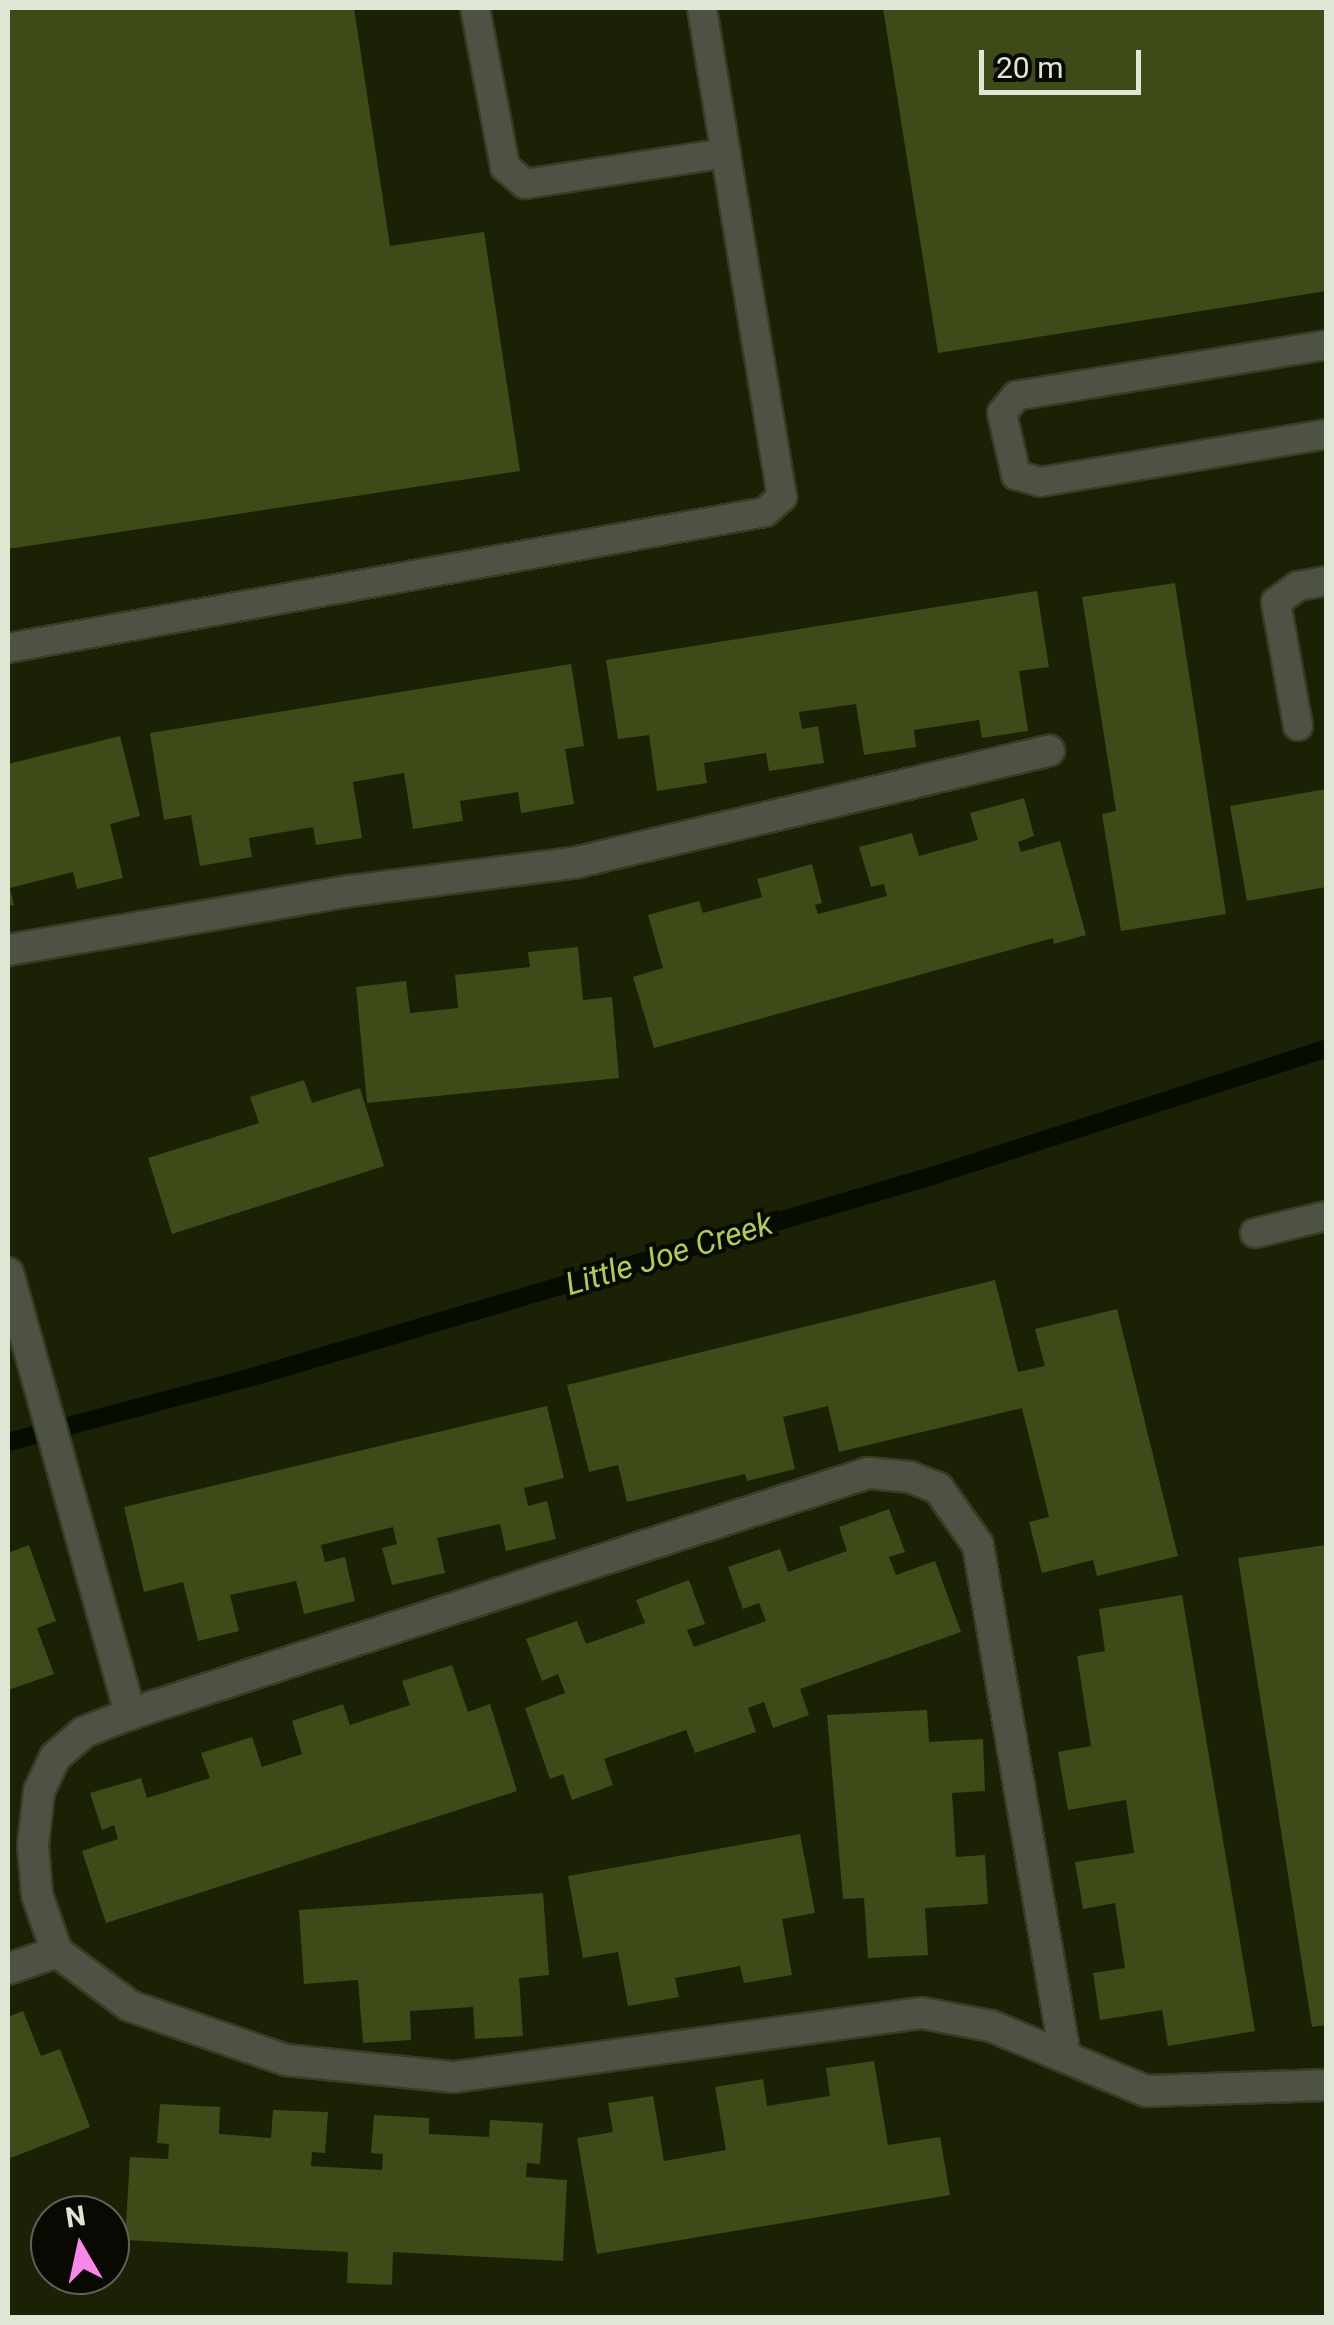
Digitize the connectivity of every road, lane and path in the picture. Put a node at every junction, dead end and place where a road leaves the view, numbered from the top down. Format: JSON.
{"nodes":[{"id":1,"x":476,"y":8,"type":"edge"},
{"id":2,"x":702,"y":8,"type":"edge"},
{"id":3,"x":726,"y":153,"type":"junction"},
{"id":4,"x":1326,"y":345,"type":"edge"},
{"id":5,"x":1326,"y":434,"type":"edge"},
{"id":6,"x":1326,"y":581,"type":"edge"},
{"id":7,"x":8,"y":648,"type":"edge"},
{"id":8,"x":1298,"y":726,"type":"dead end"},
{"id":9,"x":1049,"y":751,"type":"dead end"},
{"id":10,"x":8,"y":950,"type":"edge"},
{"id":11,"x":1326,"y":1216,"type":"edge"},
{"id":12,"x":1254,"y":1233,"type":"dead end"},
{"id":13,"x":8,"y":1273,"type":"edge"},
{"id":14,"x":130,"y":1714,"type":"junction"},
{"id":15,"x":57,"y":1952,"type":"junction"},
{"id":16,"x":8,"y":1970,"type":"edge"},
{"id":17,"x":1065,"y":2055,"type":"junction"},
{"id":18,"x":1326,"y":2085,"type":"edge"}],
"edges":[{"from":1,"to":3,"type":"lane"},
{"from":2,"to":3,"type":"lane"},
{"from":3,"to":7,"type":"lane"},
{"from":4,"to":5,"type":"lane"},
{"from":6,"to":8,"type":"lane"},
{"from":9,"to":10,"type":"street"},
{"from":11,"to":12,"type":"lane"},
{"from":13,"to":14,"type":"street"},
{"from":14,"to":15,"type":"street"},
{"from":14,"to":17,"type":"street"},
{"from":15,"to":16,"type":"street"},
{"from":15,"to":17,"type":"street"},
{"from":17,"to":18,"type":"street"}]}
